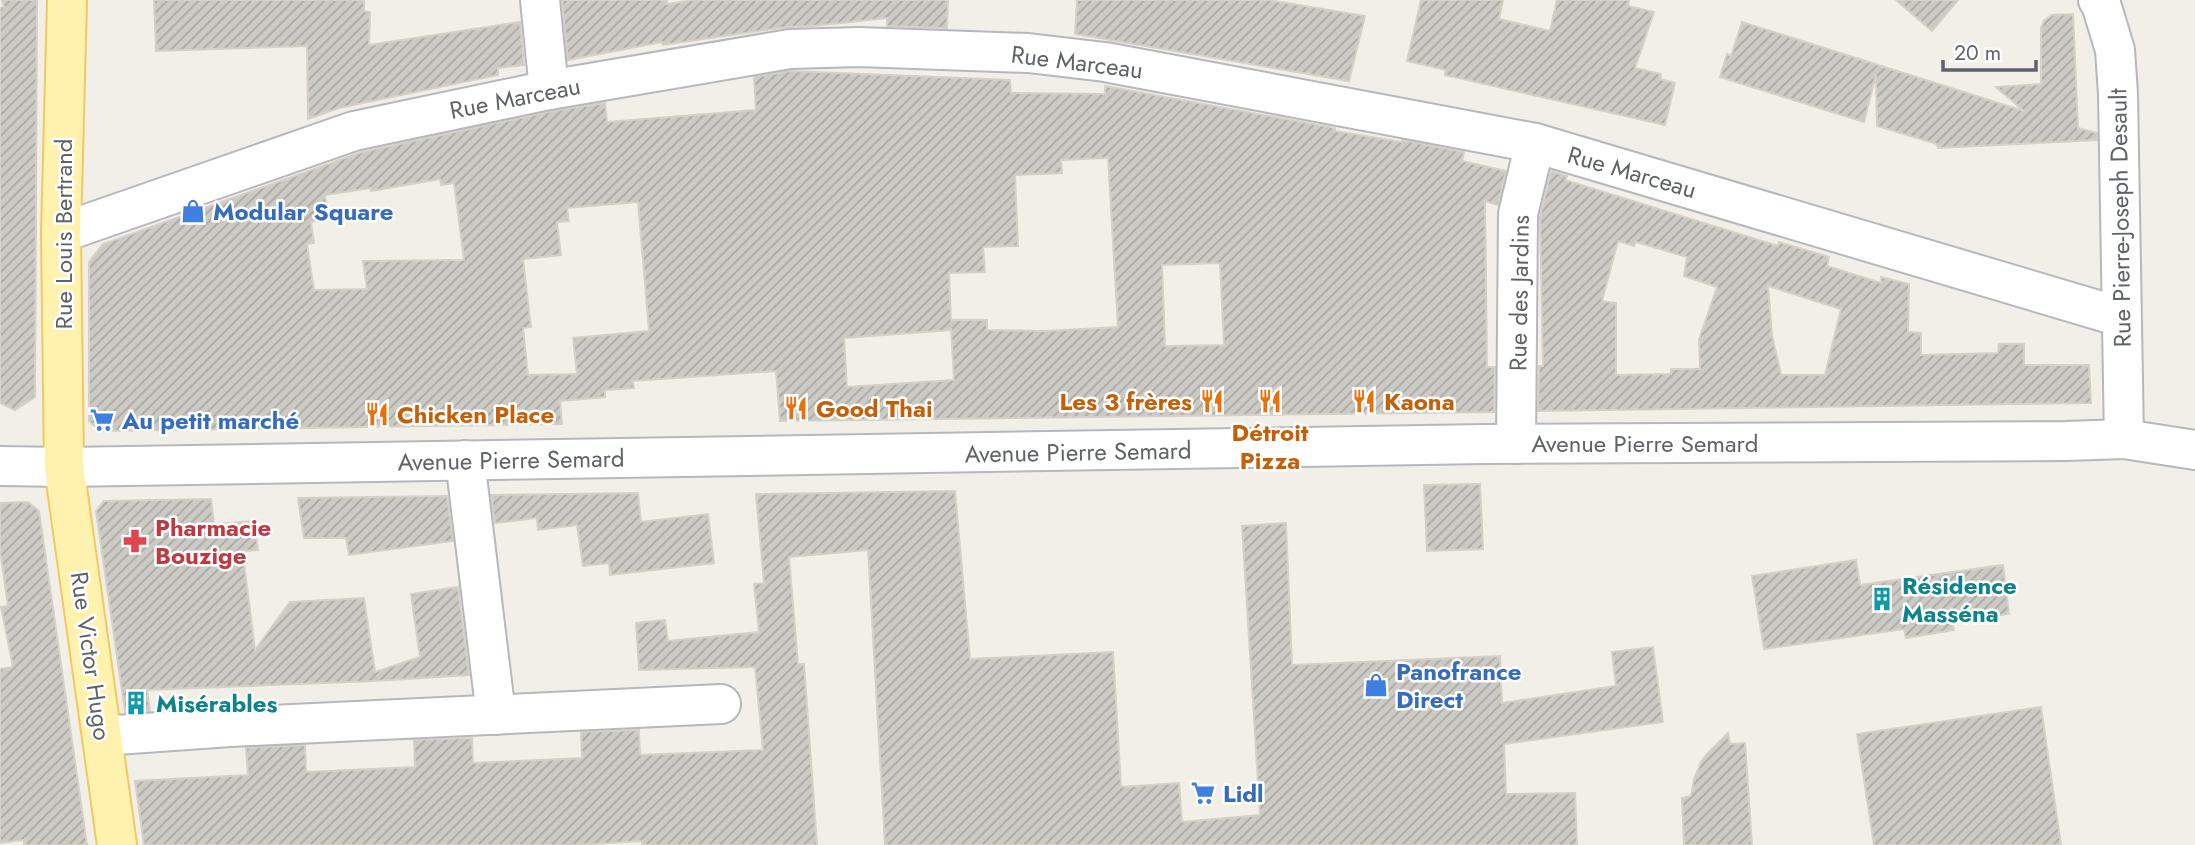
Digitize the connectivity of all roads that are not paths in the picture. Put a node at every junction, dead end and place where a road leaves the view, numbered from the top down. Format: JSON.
{"nodes":[{"id":1,"x":67,"y":0,"type":"edge"},
{"id":2,"x":540,"y":0,"type":"edge"},
{"id":3,"x":2098,"y":0,"type":"edge"},
{"id":4,"x":549,"y":90,"type":"junction"},
{"id":5,"x":1535,"y":143,"type":"junction"},
{"id":6,"x":61,"y":233,"type":"junction"},
{"id":7,"x":2104,"y":312,"type":"junction"},
{"id":8,"x":2108,"y":439,"type":"junction"},
{"id":9,"x":1516,"y":444,"type":"junction"},
{"id":10,"x":2195,"y":450,"type":"edge"},
{"id":11,"x":466,"y":460,"type":"junction"},
{"id":12,"x":7,"y":461,"type":"edge"},
{"id":13,"x":64,"y":467,"type":"junction"},
{"id":14,"x":721,"y":704,"type":"dead end"},
{"id":15,"x":496,"y":715,"type":"junction"},
{"id":16,"x":102,"y":736,"type":"junction"},
{"id":17,"x":117,"y":845,"type":"edge"}],
"edges":[{"from":1,"to":6,"type":"main road","name":"Rue Louis Bertrand"},
{"from":2,"to":4,"type":"street"},
{"from":3,"to":7,"type":"street","name":"Rue Pierre-Joseph Desault"},
{"from":4,"to":5,"type":"street","name":"Rue Marceau"},
{"from":4,"to":6,"type":"street","name":"Rue Marceau"},
{"from":5,"to":7,"type":"street","name":"Rue Marceau"},
{"from":5,"to":9,"type":"street","name":"Rue des Jardins"},
{"from":6,"to":13,"type":"main road","name":"Rue Louis Bertrand"},
{"from":7,"to":8,"type":"street","name":"Rue Pierre-Joseph Desault"},
{"from":8,"to":9,"type":"street","name":"Avenue Pierre Semard"},
{"from":8,"to":10,"type":"street","name":"Avenue Pierre Semard"},
{"from":9,"to":11,"type":"street","name":"Avenue Pierre Semard"},
{"from":11,"to":13,"type":"street","name":"Avenue Pierre Semard"},
{"from":11,"to":15,"type":"street"},
{"from":12,"to":13,"type":"street","name":"Avenue Pierre Semard"},
{"from":13,"to":16,"type":"main road","name":"Rue Victor Hugo"},
{"from":14,"to":15,"type":"street"},
{"from":15,"to":16,"type":"street"},
{"from":16,"to":17,"type":"main road","name":"Rue Victor Hugo"}]}
